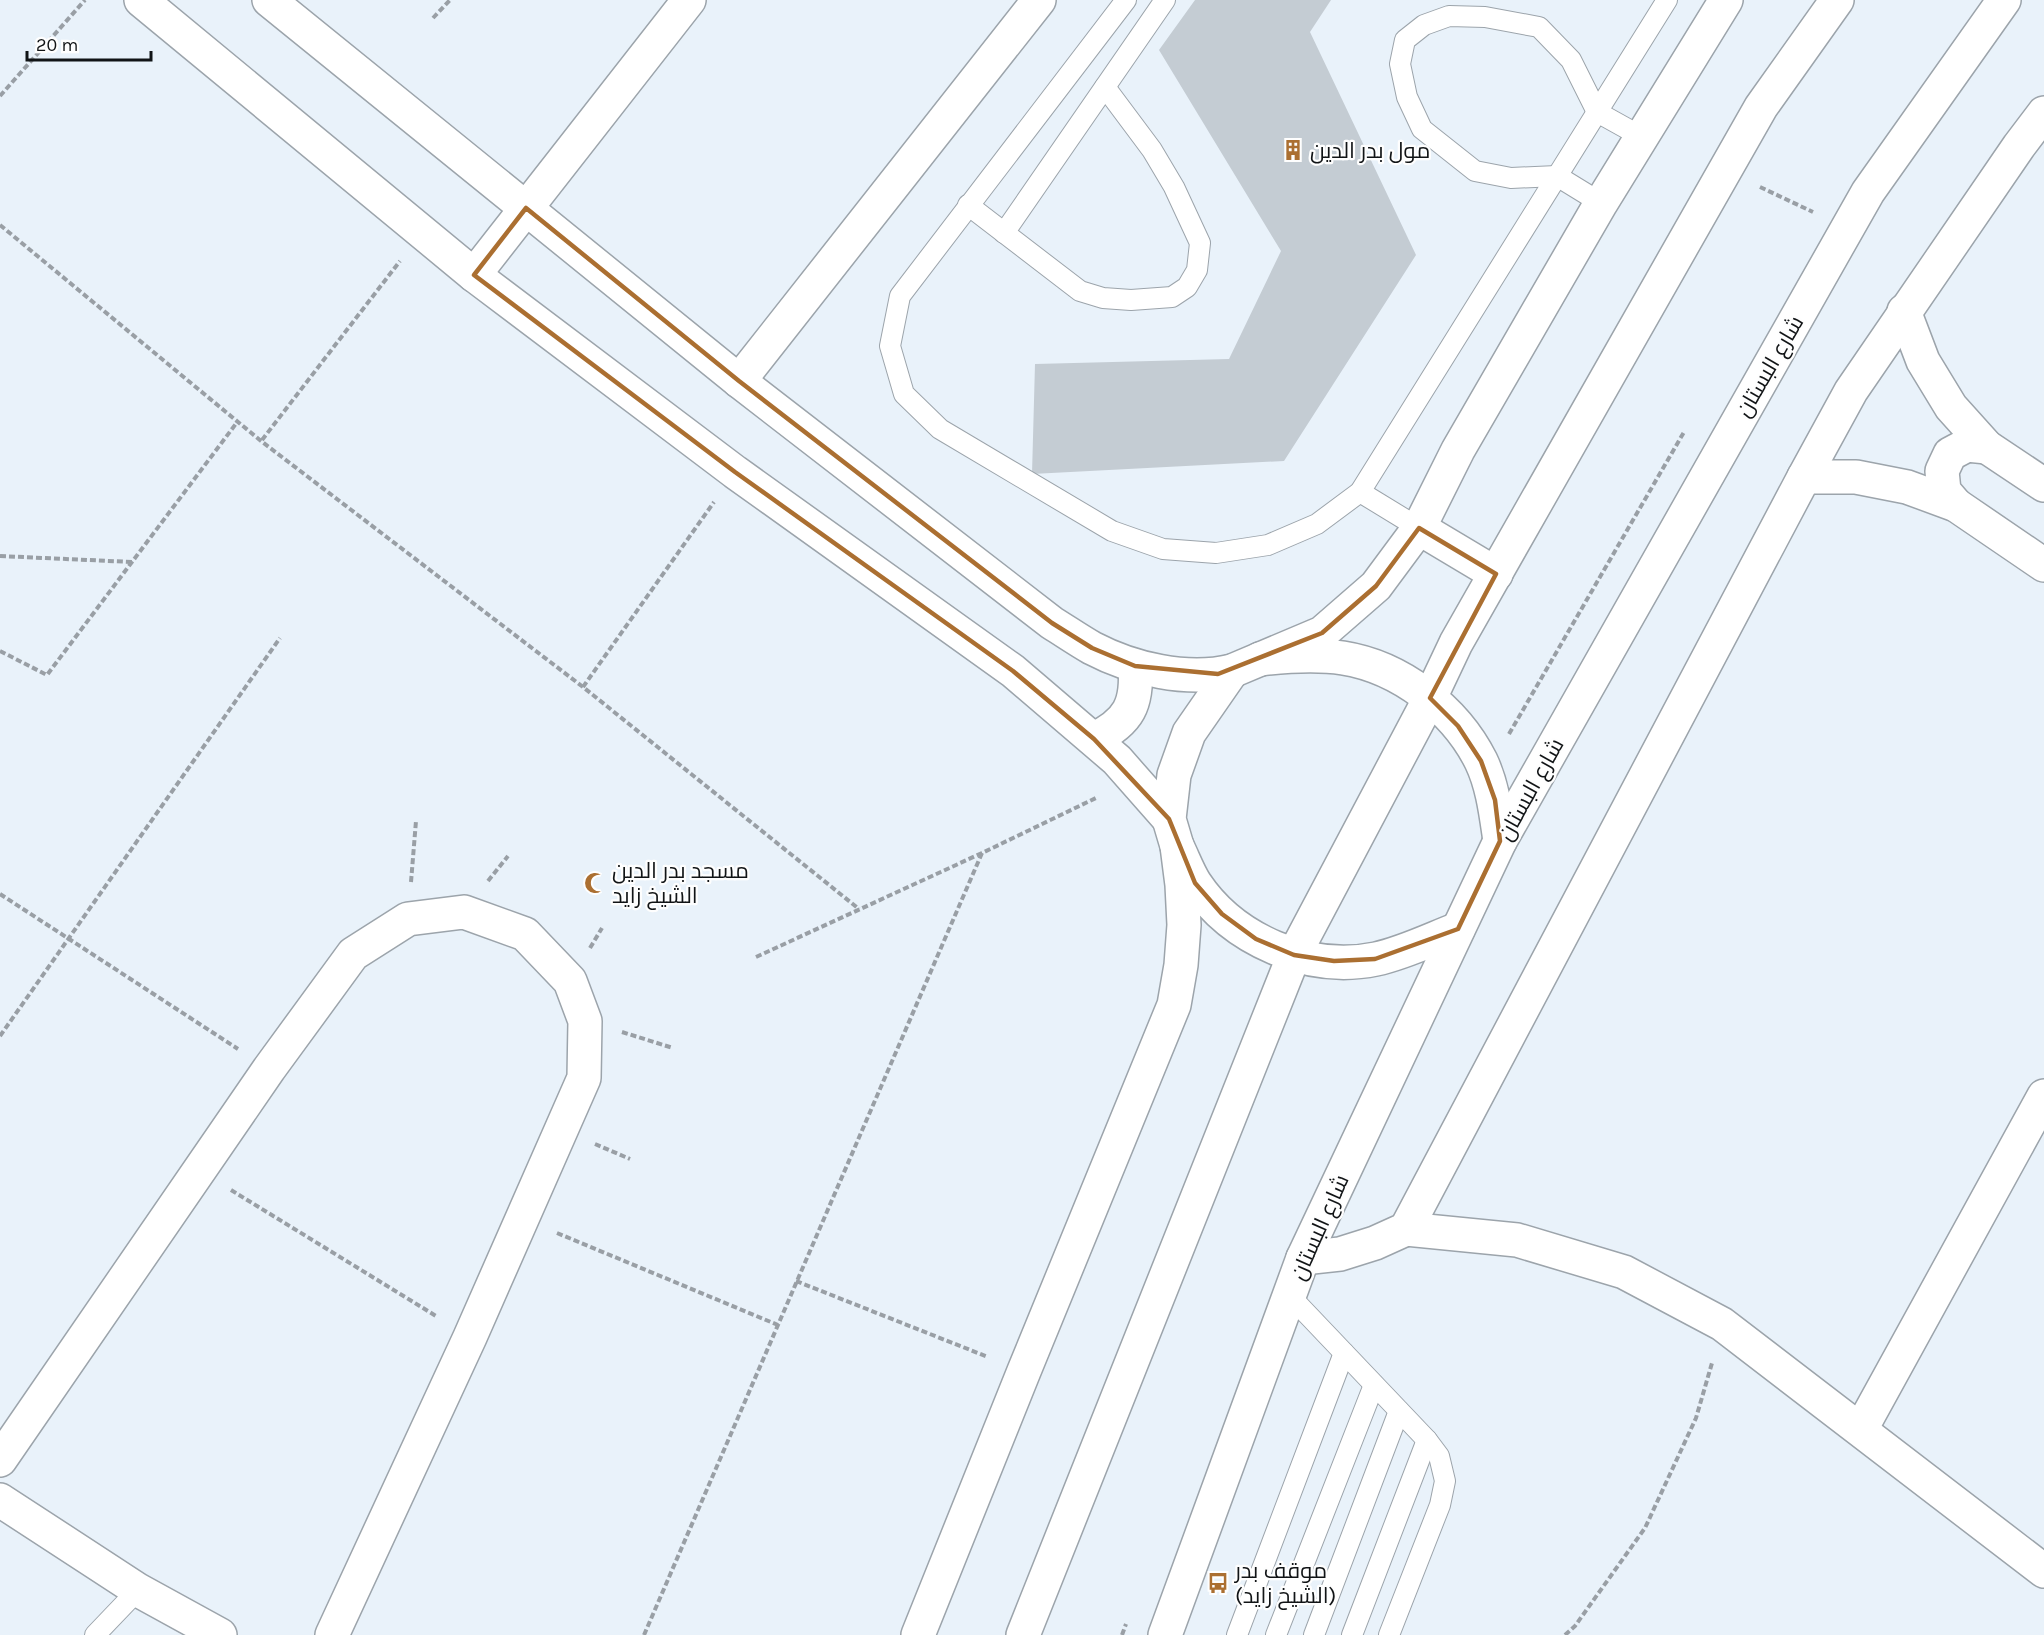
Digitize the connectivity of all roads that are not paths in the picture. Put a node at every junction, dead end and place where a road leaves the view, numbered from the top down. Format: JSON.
{"nodes":[{"id":1,"x":141,"y":0,"type":"edge"},
{"id":2,"x":269,"y":0,"type":"edge"},
{"id":3,"x":689,"y":0,"type":"edge"},
{"id":4,"x":1039,"y":0,"type":"edge"},
{"id":5,"x":1126,"y":0,"type":"edge"},
{"id":6,"x":1165,"y":0,"type":"edge"},
{"id":7,"x":1667,"y":0,"type":"edge"},
{"id":8,"x":1726,"y":0,"type":"edge"},
{"id":9,"x":1837,"y":0,"type":"edge"},
{"id":10,"x":2004,"y":0,"type":"edge"},
{"id":11,"x":1105,"y":87,"type":"junction"},
{"id":12,"x":1597,"y":112,"type":"junction"},
{"id":13,"x":2044,"y":113,"type":"edge"},
{"id":14,"x":1642,"y":138,"type":"junction"},
{"id":15,"x":1557,"y":176,"type":"junction"},
{"id":16,"x":1601,"y":203,"type":"junction"},
{"id":17,"x":968,"y":205,"type":"junction"},
{"id":18,"x":526,"y":208,"type":"junction"},
{"id":19,"x":1004,"y":233,"type":"junction"},
{"id":20,"x":474,"y":275,"type":"junction"},
{"id":21,"x":1904,"y":311,"type":"junction"},
{"id":22,"x":739,"y":381,"type":"junction"},
{"id":23,"x":1987,"y":447,"type":"junction"},
{"id":24,"x":1804,"y":477,"type":"junction"},
{"id":25,"x":2044,"y":485,"type":"edge"},
{"id":26,"x":1360,"y":492,"type":"junction"},
{"id":27,"x":1956,"y":505,"type":"junction"},
{"id":28,"x":1419,"y":528,"type":"junction"},
{"id":29,"x":2044,"y":565,"type":"edge"},
{"id":30,"x":1496,"y":574,"type":"junction"},
{"id":31,"x":1246,"y":665,"type":"junction"},
{"id":32,"x":1135,"y":666,"type":"junction"},
{"id":33,"x":1430,"y":698,"type":"junction"},
{"id":34,"x":1094,"y":739,"type":"junction"},
{"id":35,"x":1173,"y":833,"type":"junction"},
{"id":36,"x":1500,"y":841,"type":"junction"},
{"id":37,"x":1458,"y":929,"type":"junction"},
{"id":38,"x":1294,"y":955,"type":"junction"},
{"id":39,"x":2044,"y":1096,"type":"edge"},
{"id":40,"x":1406,"y":1229,"type":"junction"},
{"id":41,"x":1303,"y":1258,"type":"junction"},
{"id":42,"x":1289,"y":1294,"type":"junction"},
{"id":43,"x":1344,"y":1353,"type":"junction"},
{"id":44,"x":1374,"y":1385,"type":"junction"},
{"id":45,"x":1399,"y":1411,"type":"junction"},
{"id":46,"x":1860,"y":1429,"type":"junction"},
{"id":47,"x":1427,"y":1440,"type":"junction"},
{"id":48,"x":0,"y":1460,"type":"edge"},
{"id":49,"x":0,"y":1500,"type":"edge"},
{"id":50,"x":2044,"y":1571,"type":"edge"},
{"id":51,"x":138,"y":1590,"type":"junction"},
{"id":52,"x":95,"y":1635,"type":"edge"},
{"id":53,"x":220,"y":1635,"type":"edge"},
{"id":54,"x":332,"y":1635,"type":"edge"},
{"id":55,"x":918,"y":1635,"type":"edge"},
{"id":56,"x":1023,"y":1635,"type":"edge"},
{"id":57,"x":1165,"y":1635,"type":"edge"},
{"id":58,"x":1237,"y":1635,"type":"edge"},
{"id":59,"x":1276,"y":1635,"type":"edge"},
{"id":60,"x":1314,"y":1635,"type":"edge"},
{"id":61,"x":1352,"y":1635,"type":"edge"},
{"id":62,"x":1389,"y":1635,"type":"edge"}],
"edges":[{"from":1,"to":20,"type":"street"},
{"from":2,"to":18,"type":"street"},
{"from":3,"to":18,"type":"street"},
{"from":4,"to":22,"type":"street"},
{"from":5,"to":17,"type":"lane"},
{"from":6,"to":11,"type":"lane"},
{"from":7,"to":12,"type":"lane"},
{"from":8,"to":14,"type":"street"},
{"from":9,"to":30,"type":"street"},
{"from":10,"to":36,"type":"street","name":"شارع البستان"},
{"from":11,"to":19,"type":"lane"},
{"from":11,"to":19,"type":"lane"},
{"from":12,"to":14,"type":"lane"},
{"from":12,"to":15,"type":"lane"},
{"from":12,"to":15,"type":"lane"},
{"from":13,"to":21,"type":"street"},
{"from":14,"to":16,"type":"street"},
{"from":15,"to":16,"type":"lane"},
{"from":15,"to":26,"type":"lane"},
{"from":16,"to":28,"type":"street"},
{"from":17,"to":19,"type":"lane"},
{"from":17,"to":26,"type":"lane"},
{"from":18,"to":20,"type":"street"},
{"from":18,"to":22,"type":"street"},
{"from":20,"to":34,"type":"street"},
{"from":21,"to":23,"type":"street"},
{"from":21,"to":24,"type":"street"},
{"from":22,"to":32,"type":"street"},
{"from":23,"to":25,"type":"street"},
{"from":23,"to":27,"type":"street"},
{"from":24,"to":27,"type":"street"},
{"from":24,"to":40,"type":"street"},
{"from":26,"to":28,"type":"lane"},
{"from":27,"to":29,"type":"street"},
{"from":28,"to":30,"type":"street"},
{"from":28,"to":31,"type":"street"},
{"from":30,"to":33,"type":"street"},
{"from":31,"to":32,"type":"street"},
{"from":31,"to":33,"type":"street"},
{"from":31,"to":35,"type":"street"},
{"from":32,"to":34,"type":"street"},
{"from":33,"to":36,"type":"street"},
{"from":33,"to":38,"type":"street"},
{"from":34,"to":35,"type":"street"},
{"from":35,"to":38,"type":"street"},
{"from":35,"to":55,"type":"street"},
{"from":36,"to":37,"type":"street","name":"شارع البستان"},
{"from":37,"to":38,"type":"street"},
{"from":37,"to":41,"type":"street","name":"شارع البستان"},
{"from":38,"to":56,"type":"street"},
{"from":39,"to":46,"type":"street"},
{"from":40,"to":41,"type":"street"},
{"from":40,"to":46,"type":"street"},
{"from":41,"to":42,"type":"street","name":"شارع البستان"},
{"from":42,"to":43,"type":"lane"},
{"from":42,"to":57,"type":"street","name":"شارع البستان"},
{"from":43,"to":44,"type":"lane"},
{"from":43,"to":58,"type":"lane"},
{"from":44,"to":45,"type":"lane"},
{"from":44,"to":59,"type":"lane"},
{"from":45,"to":47,"type":"lane"},
{"from":45,"to":60,"type":"lane"},
{"from":46,"to":50,"type":"street"},
{"from":47,"to":61,"type":"lane"},
{"from":47,"to":62,"type":"lane"},
{"from":48,"to":54,"type":"street"},
{"from":49,"to":51,"type":"street"},
{"from":51,"to":52,"type":"lane"},
{"from":51,"to":53,"type":"street"}]}
